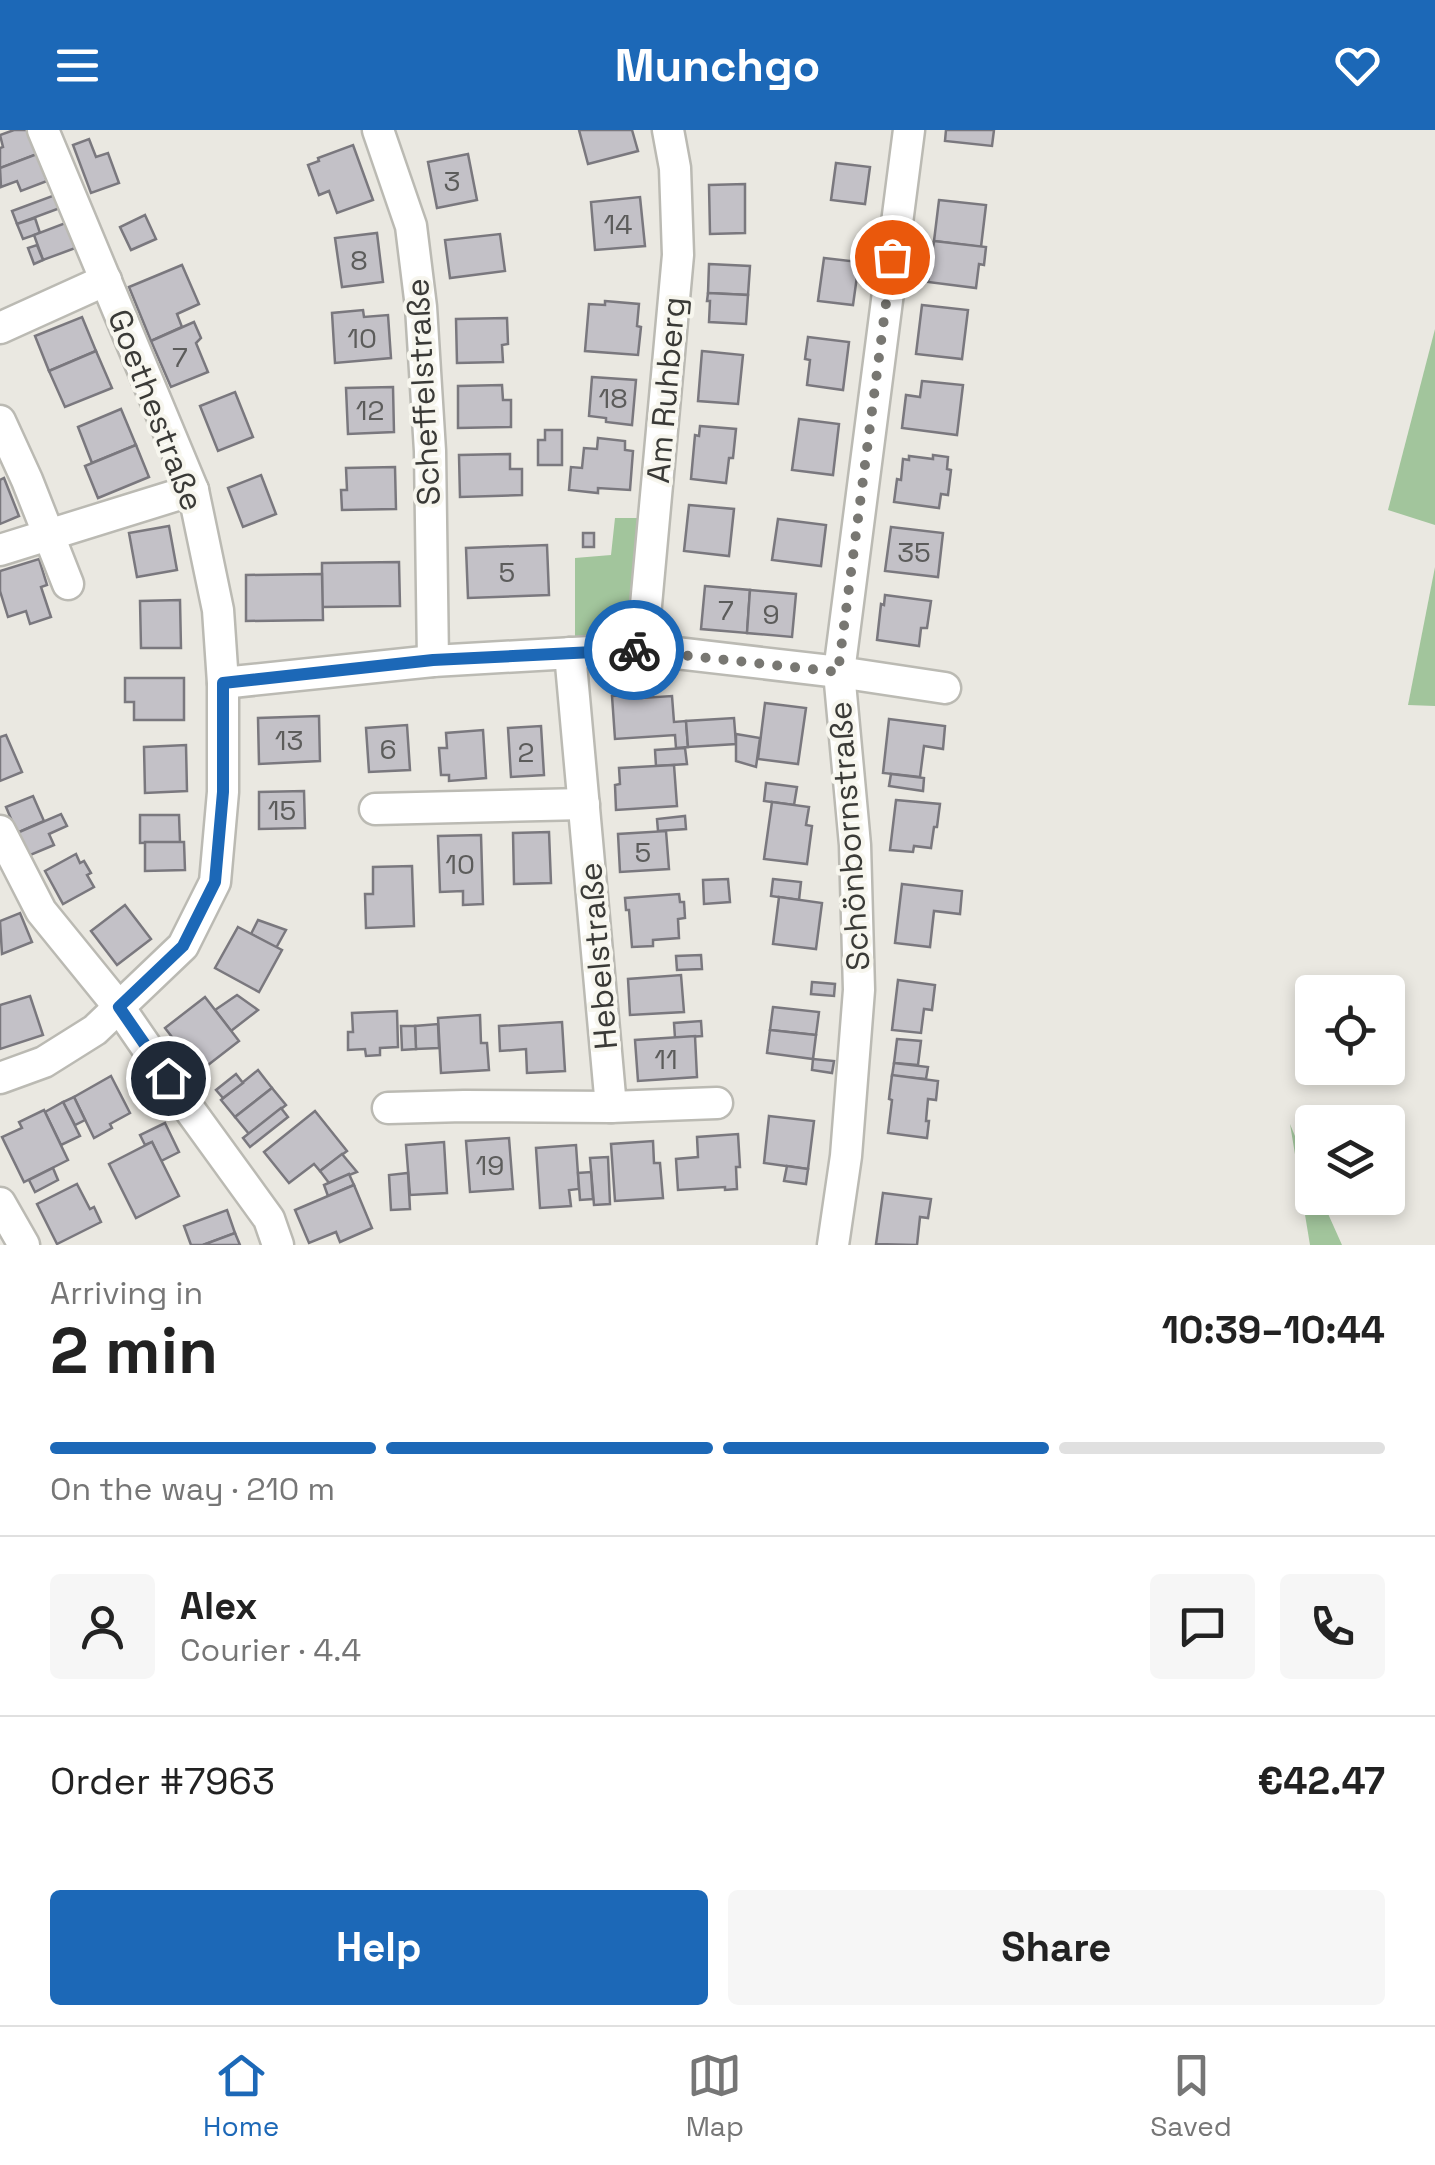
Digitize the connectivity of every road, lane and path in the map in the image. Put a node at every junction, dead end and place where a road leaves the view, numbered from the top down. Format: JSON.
{"nodes":[{"id":1,"x":43,"y":130,"type":"edge"},
{"id":2,"x":378,"y":130,"type":"edge"},
{"id":3,"x":668,"y":130,"type":"edge"},
{"id":4,"x":908,"y":130,"type":"edge"},
{"id":5,"x":106,"y":280,"type":"junction"},
{"id":6,"x":0,"y":328,"type":"edge"},
{"id":7,"x":0,"y":421,"type":"edge"},
{"id":8,"x":193,"y":490,"type":"junction"},
{"id":9,"x":50,"y":533,"type":"junction"},
{"id":10,"x":0,"y":550,"type":"edge"},
{"id":11,"x":68,"y":584,"type":"dead end"},
{"id":12,"x":642,"y":650,"type":"junction"},
{"id":13,"x":570,"y":652,"type":"junction"},
{"id":14,"x":433,"y":660,"type":"junction"},
{"id":15,"x":838,"y":672,"type":"junction"},
{"id":16,"x":223,"y":683,"type":"junction"},
{"id":17,"x":945,"y":688,"type":"dead end"},
{"id":18,"x":584,"y":804,"type":"junction"},
{"id":19,"x":375,"y":809,"type":"dead end"},
{"id":20,"x":0,"y":830,"type":"edge"},
{"id":21,"x":119,"y":1007,"type":"junction"},
{"id":22,"x":0,"y":1078,"type":"edge"},
{"id":23,"x":718,"y":1103,"type":"dead end"},
{"id":24,"x":611,"y":1107,"type":"junction"},
{"id":25,"x":388,"y":1108,"type":"dead end"},
{"id":26,"x":0,"y":1202,"type":"edge"},
{"id":27,"x":24,"y":1245,"type":"edge"},
{"id":28,"x":278,"y":1245,"type":"edge"},
{"id":29,"x":833,"y":1245,"type":"edge"}],
"edges":[{"from":1,"to":5,"type":"street","name":"Goethestraße"},
{"from":2,"to":14,"type":"street","name":"Scheffelstraße"},
{"from":3,"to":12,"type":"street","name":"Am Ruhberg"},
{"from":4,"to":15,"type":"street","name":"Schönbornstraße"},
{"from":5,"to":6,"type":"street"},
{"from":5,"to":8,"type":"street","name":"Goethestraße"},
{"from":7,"to":9,"type":"street"},
{"from":8,"to":9,"type":"street"},
{"from":8,"to":16,"type":"street","name":"Goethestraße"},
{"from":9,"to":10,"type":"street"},
{"from":9,"to":11,"type":"street"},
{"from":12,"to":13,"type":"street"},
{"from":12,"to":15,"type":"street"},
{"from":13,"to":14,"type":"street"},
{"from":13,"to":18,"type":"street","name":"Hebelstraße"},
{"from":14,"to":16,"type":"street"},
{"from":15,"to":17,"type":"street"},
{"from":15,"to":29,"type":"street","name":"Schönbornstraße"},
{"from":16,"to":21,"type":"street","name":"Goethestraße"},
{"from":18,"to":19,"type":"street"},
{"from":18,"to":24,"type":"street","name":"Hebelstraße"},
{"from":20,"to":21,"type":"street"},
{"from":21,"to":22,"type":"street","name":"Goethestraße"},
{"from":21,"to":28,"type":"street"},
{"from":23,"to":24,"type":"street"},
{"from":24,"to":25,"type":"street"},
{"from":26,"to":27,"type":"street"}]}
